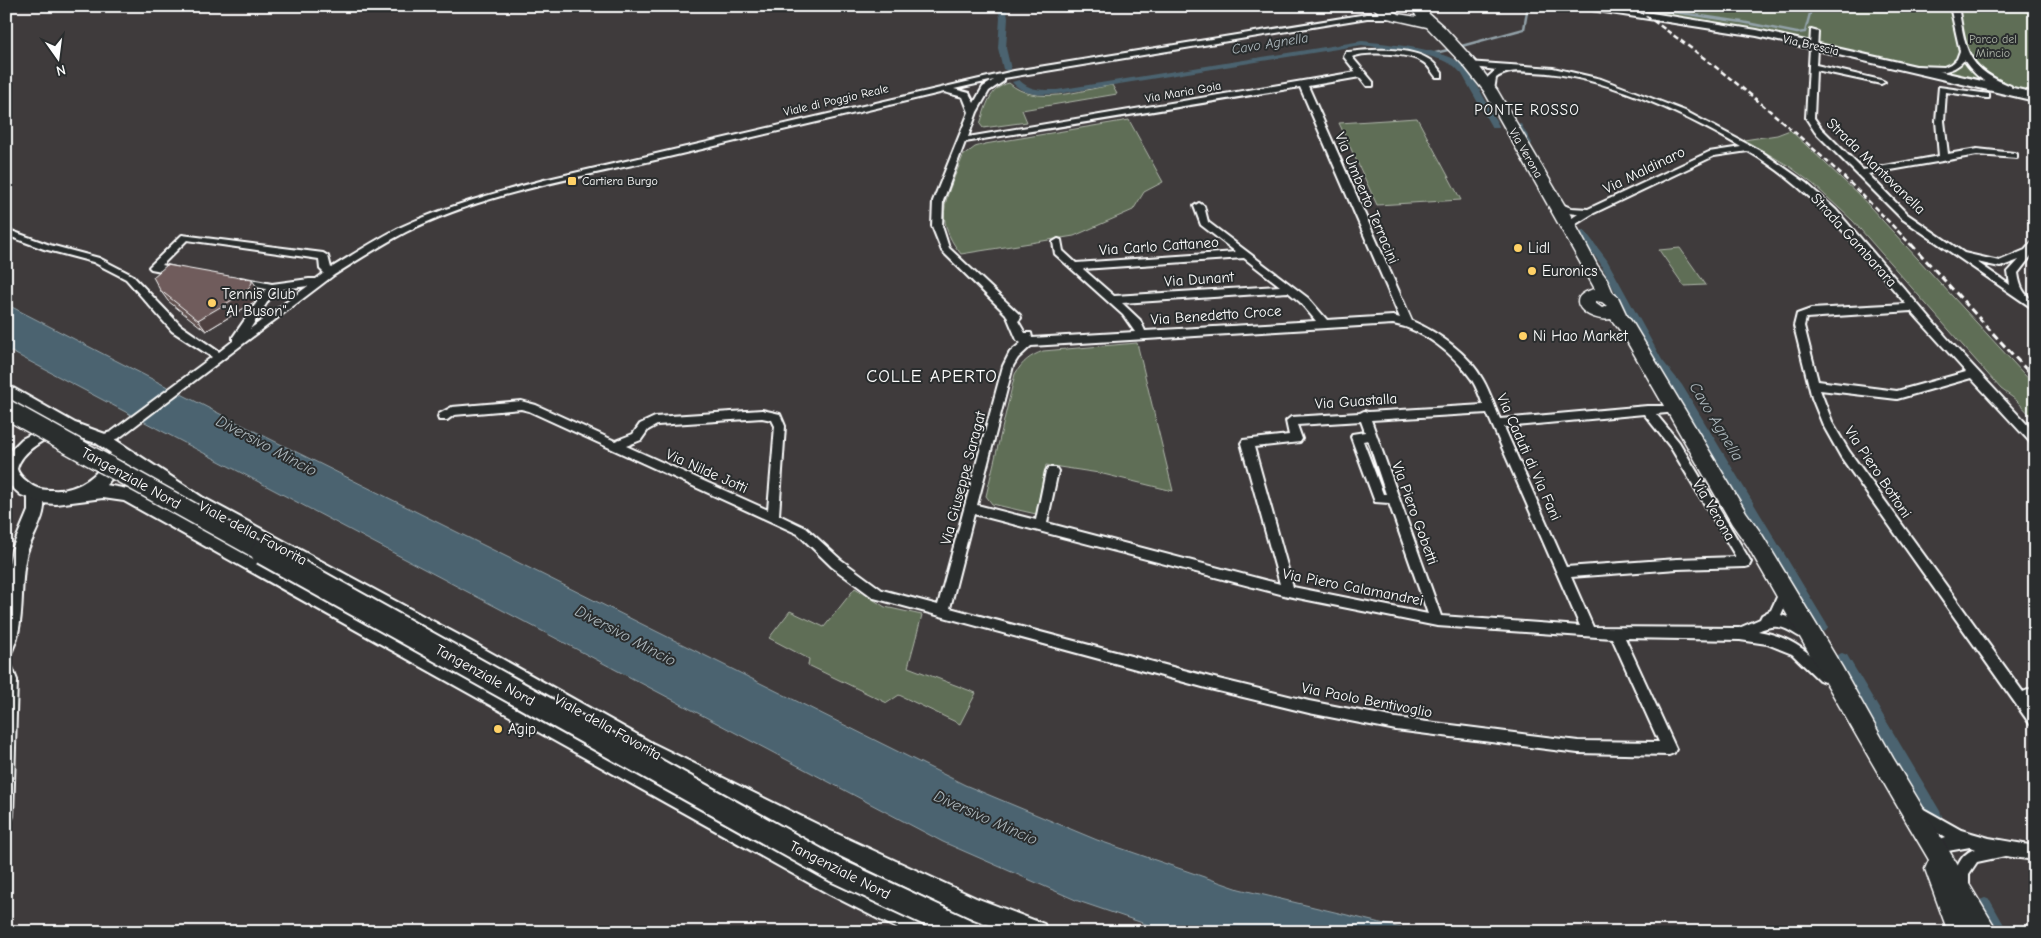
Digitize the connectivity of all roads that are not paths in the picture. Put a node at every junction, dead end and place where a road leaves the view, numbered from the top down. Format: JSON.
{"nodes":[{"id":1,"x":1378,"y":6,"type":"edge"},
{"id":2,"x":1585,"y":6,"type":"edge"},
{"id":3,"x":1954,"y":6,"type":"edge"},
{"id":4,"x":1416,"y":12,"type":"edge"},
{"id":5,"x":1367,"y":16,"type":"junction"},
{"id":6,"x":1389,"y":16,"type":"junction"},
{"id":7,"x":1814,"y":32,"type":"dead end"},
{"id":8,"x":1814,"y":46,"type":"junction"},
{"id":9,"x":1456,"y":48,"type":"joint"},
{"id":10,"x":1963,"y":53,"type":"junction"},
{"id":11,"x":1959,"y":63,"type":"junction"},
{"id":12,"x":1472,"y":66,"type":"junction"},
{"id":13,"x":1812,"y":67,"type":"junction"},
{"id":14,"x":1970,"y":67,"type":"junction"},
{"id":15,"x":1909,"y":68,"type":"junction"},
{"id":16,"x":1512,"y":69,"type":"junction"},
{"id":17,"x":1014,"y":73,"type":"junction"},
{"id":18,"x":1362,"y":74,"type":"junction"},
{"id":19,"x":1439,"y":75,"type":"dead end"},
{"id":20,"x":1964,"y":80,"type":"junction"},
{"id":21,"x":1881,"y":82,"type":"dead end"},
{"id":22,"x":971,"y":83,"type":"junction"},
{"id":23,"x":1303,"y":84,"type":"junction"},
{"id":24,"x":1370,"y":84,"type":"dead end"},
{"id":25,"x":940,"y":90,"type":"junction"},
{"id":26,"x":1490,"y":90,"type":"junction"},
{"id":27,"x":983,"y":94,"type":"junction"},
{"id":28,"x":966,"y":95,"type":"junction"},
{"id":29,"x":1986,"y":96,"type":"dead end"},
{"id":30,"x":2030,"y":96,"type":"edge"},
{"id":31,"x":973,"y":112,"type":"junction"},
{"id":32,"x":967,"y":127,"type":"junction"},
{"id":33,"x":1725,"y":135,"type":"junction"},
{"id":34,"x":994,"y":136,"type":"junction"},
{"id":35,"x":962,"y":140,"type":"junction"},
{"id":36,"x":1750,"y":148,"type":"junction"},
{"id":37,"x":1712,"y":154,"type":"junction"},
{"id":38,"x":2014,"y":156,"type":"dead end"},
{"id":39,"x":1944,"y":158,"type":"junction"},
{"id":40,"x":1860,"y":173,"type":"junction"},
{"id":41,"x":1556,"y":205,"type":"junction"},
{"id":42,"x":1199,"y":206,"type":"dead end"},
{"id":43,"x":1589,"y":212,"type":"junction"},
{"id":44,"x":1569,"y":228,"type":"junction"},
{"id":45,"x":6,"y":232,"type":"edge"},
{"id":46,"x":1058,"y":242,"type":"dead end"},
{"id":47,"x":2035,"y":244,"type":"edge"},
{"id":48,"x":1955,"y":252,"type":"junction"},
{"id":49,"x":2026,"y":253,"type":"junction"},
{"id":50,"x":1246,"y":255,"type":"junction"},
{"id":51,"x":2000,"y":264,"type":"junction"},
{"id":52,"x":1074,"y":266,"type":"junction"},
{"id":53,"x":2013,"y":272,"type":"junction"},
{"id":54,"x":192,"y":273,"type":"edge"},
{"id":55,"x":331,"y":273,"type":"junction"},
{"id":56,"x":1987,"y":275,"type":"junction"},
{"id":57,"x":229,"y":279,"type":"edge"},
{"id":58,"x":317,"y":283,"type":"junction"},
{"id":59,"x":272,"y":287,"type":"junction"},
{"id":60,"x":1289,"y":289,"type":"junction"},
{"id":61,"x":1111,"y":300,"type":"junction"},
{"id":62,"x":2025,"y":301,"type":"junction"},
{"id":63,"x":1914,"y":307,"type":"junction"},
{"id":64,"x":2035,"y":307,"type":"edge"},
{"id":65,"x":1012,"y":318,"type":"junction"},
{"id":66,"x":1407,"y":322,"type":"junction"},
{"id":67,"x":1323,"y":324,"type":"junction"},
{"id":68,"x":1137,"y":336,"type":"junction"},
{"id":69,"x":1028,"y":342,"type":"junction"},
{"id":70,"x":231,"y":349,"type":"junction"},
{"id":71,"x":1014,"y":355,"type":"junction"},
{"id":72,"x":220,"y":357,"type":"junction"},
{"id":73,"x":1973,"y":374,"type":"junction"},
{"id":74,"x":1815,"y":385,"type":"junction"},
{"id":75,"x":6,"y":390,"type":"edge"},
{"id":76,"x":6,"y":409,"type":"edge"},
{"id":77,"x":1491,"y":409,"type":"junction"},
{"id":78,"x":1674,"y":409,"type":"junction"},
{"id":79,"x":1647,"y":410,"type":"junction"},
{"id":80,"x":1364,"y":415,"type":"junction"},
{"id":81,"x":443,"y":417,"type":"dead end"},
{"id":82,"x":1497,"y":423,"type":"junction"},
{"id":83,"x":72,"y":428,"type":"junction"},
{"id":84,"x":636,"y":437,"type":"junction"},
{"id":85,"x":2035,"y":440,"type":"edge"},
{"id":86,"x":112,"y":442,"type":"junction"},
{"id":87,"x":614,"y":446,"type":"junction"},
{"id":88,"x":637,"y":457,"type":"junction"},
{"id":89,"x":8,"y":460,"type":"edge"},
{"id":90,"x":1052,"y":471,"type":"dead end"},
{"id":91,"x":36,"y":495,"type":"junction"},
{"id":92,"x":66,"y":496,"type":"junction"},
{"id":93,"x":970,"y":508,"type":"junction"},
{"id":94,"x":773,"y":517,"type":"junction"},
{"id":95,"x":33,"y":518,"type":"junction"},
{"id":96,"x":1739,"y":518,"type":"junction"},
{"id":97,"x":1040,"y":528,"type":"junction"},
{"id":98,"x":1754,"y":558,"type":"junction"},
{"id":99,"x":1563,"y":572,"type":"junction"},
{"id":100,"x":1288,"y":591,"type":"junction"},
{"id":101,"x":1781,"y":601,"type":"junction"},
{"id":102,"x":943,"y":610,"type":"junction"},
{"id":103,"x":1437,"y":620,"type":"junction"},
{"id":104,"x":1757,"y":625,"type":"junction"},
{"id":105,"x":1800,"y":631,"type":"junction"},
{"id":106,"x":1589,"y":632,"type":"junction"},
{"id":107,"x":1616,"y":633,"type":"junction"},
{"id":108,"x":1740,"y":634,"type":"junction"},
{"id":109,"x":1779,"y":640,"type":"junction"},
{"id":110,"x":6,"y":646,"type":"edge"},
{"id":111,"x":6,"y":669,"type":"edge"},
{"id":112,"x":1824,"y":676,"type":"junction"},
{"id":113,"x":2035,"y":693,"type":"edge"},
{"id":114,"x":2021,"y":700,"type":"junction"},
{"id":115,"x":1850,"y":702,"type":"junction"},
{"id":116,"x":2035,"y":720,"type":"edge"},
{"id":117,"x":1884,"y":766,"type":"junction"},
{"id":118,"x":1904,"y":799,"type":"junction"},
{"id":119,"x":6,"y":816,"type":"edge"},
{"id":120,"x":1920,"y":826,"type":"junction"},
{"id":121,"x":1972,"y":841,"type":"junction"},
{"id":122,"x":2019,"y":851,"type":"junction"},
{"id":123,"x":2035,"y":853,"type":"edge"},
{"id":124,"x":1938,"y":855,"type":"junction"},
{"id":125,"x":1964,"y":897,"type":"junction"},
{"id":126,"x":927,"y":932,"type":"edge"},
{"id":127,"x":968,"y":932,"type":"edge"},
{"id":128,"x":1036,"y":932,"type":"edge"},
{"id":129,"x":1961,"y":932,"type":"edge"},
{"id":130,"x":1986,"y":932,"type":"edge"}],
"edges":[{"from":1,"to":5,"type":"street"},
{"from":1,"to":6,"type":"main road"},
{"from":2,"to":8,"type":"main road","name":"Via Brescia"},
{"from":3,"to":10,"type":"street"},
{"from":4,"to":6,"type":"main road"},
{"from":4,"to":9,"type":"main road","name":"Via Verona"},
{"from":5,"to":6,"type":"street","name":"Viale di Poggio Reale"},
{"from":5,"to":17,"type":"street","name":"Viale di Poggio Reale"},
{"from":7,"to":8,"type":"street","name":"Strada Mantovanella"},
{"from":8,"to":13,"type":"street","name":"Strada Mantovanella"},
{"from":8,"to":15,"type":"main road","name":"Via Brescia"},
{"from":9,"to":12,"type":"main road","name":"Via Verona"},
{"from":10,"to":11,"type":"street"},
{"from":10,"to":14,"type":"street"},
{"from":11,"to":15,"type":"street"},
{"from":11,"to":20,"type":"street"},
{"from":12,"to":16,"type":"street","name":"Strada Gambarara"},
{"from":12,"to":26,"type":"main road","name":"Via Verona"},
{"from":13,"to":21,"type":"street"},
{"from":13,"to":40,"type":"street","name":"Strada Mantovanella"},
{"from":14,"to":20,"type":"street"},
{"from":14,"to":30,"type":"street"},
{"from":15,"to":20,"type":"main road","name":"Via Brescia"},
{"from":16,"to":26,"type":"street"},
{"from":16,"to":33,"type":"street","name":"Strada Gambarara"},
{"from":17,"to":22,"type":"street","name":"Viale di Poggio Reale"},
{"from":17,"to":27,"type":"street"},
{"from":18,"to":19,"type":"street"},
{"from":18,"to":23,"type":"street","name":"Via Maria Goia"},
{"from":18,"to":24,"type":"street"},
{"from":20,"to":30,"type":"main road","name":"Via Brescia"},
{"from":22,"to":25,"type":"street","name":"Viale di Poggio Reale"},
{"from":22,"to":27,"type":"street"},
{"from":22,"to":28,"type":"street"},
{"from":23,"to":34,"type":"street","name":"Via Maria Goia"},
{"from":23,"to":66,"type":"street","name":"Via Umberto Terracini"},
{"from":25,"to":28,"type":"street"},
{"from":25,"to":55,"type":"street","name":"Viale di Poggio Reale"},
{"from":26,"to":41,"type":"main road","name":"Via Verona"},
{"from":27,"to":31,"type":"street"},
{"from":28,"to":31,"type":"street"},
{"from":29,"to":39,"type":"street"},
{"from":31,"to":32,"type":"street"},
{"from":32,"to":34,"type":"street","name":"Via Maria Goia"},
{"from":32,"to":35,"type":"street"},
{"from":33,"to":36,"type":"street","name":"Strada Gambarara"},
{"from":33,"to":37,"type":"street"},
{"from":34,"to":35,"type":"street","name":"Via Maria Goia"},
{"from":35,"to":65,"type":"street"},
{"from":36,"to":37,"type":"street","name":"Via Maldinaro"},
{"from":36,"to":63,"type":"street","name":"Strada Gambarara"},
{"from":37,"to":43,"type":"street","name":"Via Maldinaro"},
{"from":38,"to":39,"type":"street"},
{"from":39,"to":40,"type":"street"},
{"from":40,"to":48,"type":"street","name":"Strada Mantovanella"},
{"from":41,"to":43,"type":"street"},
{"from":41,"to":44,"type":"main road","name":"Via Verona"},
{"from":42,"to":50,"type":"street"},
{"from":43,"to":44,"type":"street","name":"Via Maldinaro"},
{"from":44,"to":78,"type":"main road","name":"Via Verona"},
{"from":45,"to":72,"type":"street"},
{"from":46,"to":52,"type":"street"},
{"from":47,"to":49,"type":"street"},
{"from":48,"to":51,"type":"street"},
{"from":48,"to":56,"type":"street","name":"Strada Mantovanella"},
{"from":49,"to":51,"type":"street"},
{"from":49,"to":53,"type":"street"},
{"from":50,"to":52,"type":"street","name":"Via Carlo Cattaneo"},
{"from":50,"to":60,"type":"street"},
{"from":51,"to":56,"type":"street"},
{"from":52,"to":61,"type":"street"},
{"from":53,"to":56,"type":"street"},
{"from":53,"to":62,"type":"street"},
{"from":54,"to":55,"type":"street"},
{"from":55,"to":58,"type":"street","name":"Viale di Poggio Reale"},
{"from":56,"to":62,"type":"street","name":"Strada Mantovanella"},
{"from":57,"to":59,"type":"street"},
{"from":58,"to":59,"type":"street"},
{"from":58,"to":70,"type":"street","name":"Viale di Poggio Reale"},
{"from":59,"to":70,"type":"street","name":"Viale di Poggio Reale"},
{"from":60,"to":61,"type":"street","name":"Via Dunant"},
{"from":60,"to":67,"type":"street"},
{"from":61,"to":68,"type":"street"},
{"from":62,"to":64,"type":"street","name":"Strada Mantovanella"},
{"from":63,"to":73,"type":"street","name":"Strada Gambarara"},
{"from":63,"to":74,"type":"street","name":"Via Piero Bottoni"},
{"from":65,"to":69,"type":"street"},
{"from":65,"to":71,"type":"street","name":"Via Giuseppe Saragat"},
{"from":66,"to":67,"type":"street","name":"Via Benedetto Croce"},
{"from":66,"to":77,"type":"street","name":"Via Caduti di Via Fani"},
{"from":67,"to":68,"type":"street","name":"Via Benedetto Croce"},
{"from":68,"to":69,"type":"street","name":"Via Benedetto Croce"},
{"from":69,"to":71,"type":"street","name":"Via Giuseppe Saragat"},
{"from":70,"to":72,"type":"street","name":"Viale di Poggio Reale"},
{"from":71,"to":93,"type":"street","name":"Via Giuseppe Saragat"},
{"from":72,"to":86,"type":"street","name":"Viale di Poggio Reale"},
{"from":73,"to":74,"type":"street"},
{"from":73,"to":85,"type":"street","name":"Strada Gambarara"},
{"from":74,"to":114,"type":"street","name":"Via Piero Bottoni"},
{"from":75,"to":83,"type":"main road"},
{"from":76,"to":127,"type":"highway","name":"Tangenziale Nord","bridge":true},
{"from":77,"to":80,"type":"street","name":"Via Guastalla"},
{"from":77,"to":82,"type":"street","name":"Via Caduti di Via Fani"},
{"from":78,"to":79,"type":"street"},
{"from":78,"to":96,"type":"main road","name":"Via Verona"},
{"from":79,"to":82,"type":"street"},
{"from":79,"to":98,"type":"street","name":"Via Verona"},
{"from":80,"to":100,"type":"street","name":"Via Guastalla"},
{"from":80,"to":103,"type":"street","name":"Via Piero Gobetti"},
{"from":81,"to":87,"type":"street","name":"Via Nilde Jotti"},
{"from":82,"to":99,"type":"street","name":"Via Caduti di Via Fani"},
{"from":83,"to":86,"type":"main road"},
{"from":83,"to":89,"type":"main road"},
{"from":84,"to":87,"type":"street"},
{"from":84,"to":88,"type":"street"},
{"from":84,"to":94,"type":"street"},
{"from":86,"to":92,"type":"main road"},
{"from":86,"to":128,"type":"main road","name":"Viale della Favorita"},
{"from":87,"to":88,"type":"street","name":"Via Nilde Jotti"},
{"from":88,"to":94,"type":"street","name":"Via Nilde Jotti"},
{"from":89,"to":91,"type":"main road"},
{"from":90,"to":97,"type":"street"},
{"from":91,"to":92,"type":"main road"},
{"from":91,"to":95,"type":"street"},
{"from":92,"to":95,"type":"street"},
{"from":92,"to":126,"type":"main road","name":"Viale della Favorita"},
{"from":93,"to":97,"type":"street","name":"Via Piero Calamandrei"},
{"from":93,"to":102,"type":"street","name":"Via Giuseppe Saragat"},
{"from":94,"to":102,"type":"street","name":"Via Nilde Jotti"},
{"from":95,"to":110,"type":"street"},
{"from":96,"to":98,"type":"main road","name":"Via Verona"},
{"from":96,"to":101,"type":"main road","name":"Via Verona"},
{"from":97,"to":100,"type":"street","name":"Via Piero Calamandrei"},
{"from":98,"to":99,"type":"street"},
{"from":98,"to":105,"type":"street","name":"Via Verona"},
{"from":98,"to":115,"type":"main road","name":"Via Verona"},
{"from":99,"to":106,"type":"street","name":"Via Caduti di Via Fani"},
{"from":100,"to":103,"type":"street","name":"Via Piero Calamandrei"},
{"from":101,"to":104,"type":"street","name":"Via Piero Calamandrei"},
{"from":101,"to":105,"type":"main road","name":"Via Verona"},
{"from":102,"to":107,"type":"street","name":"Via Paolo Bentivoglio"},
{"from":103,"to":106,"type":"street","name":"Via Piero Calamandrei"},
{"from":104,"to":105,"type":"street","name":"Via Piero Calamandrei"},
{"from":104,"to":108,"type":"street","name":"Via Piero Calamandrei"},
{"from":105,"to":109,"type":"street","name":"Via Piero Calamandrei"},
{"from":105,"to":112,"type":"main road","name":"Via Verona"},
{"from":105,"to":115,"type":"street","name":"Via Verona"},
{"from":106,"to":107,"type":"street","name":"Via Piero Calamandrei"},
{"from":107,"to":108,"type":"street","name":"Via Piero Calamandrei"},
{"from":108,"to":109,"type":"street","name":"Via Piero Calamandrei"},
{"from":109,"to":112,"type":"street","name":"Via Piero Calamandrei"},
{"from":111,"to":119,"type":"street"},
{"from":112,"to":117,"type":"main road","name":"Via Verona"},
{"from":113,"to":114,"type":"street"},
{"from":114,"to":116,"type":"street","name":"Via Piero Bottoni"},
{"from":115,"to":117,"type":"main road","name":"Via Verona"},
{"from":117,"to":118,"type":"main road","name":"Via Verona"},
{"from":118,"to":120,"type":"main road","name":"Via Verona"},
{"from":118,"to":121,"type":"street"},
{"from":120,"to":124,"type":"main road"},
{"from":120,"to":129,"type":"main road"},
{"from":121,"to":122,"type":"street"},
{"from":121,"to":124,"type":"street"},
{"from":122,"to":123,"type":"street"},
{"from":122,"to":125,"type":"street"},
{"from":124,"to":125,"type":"main road"},
{"from":125,"to":130,"type":"main road"}]}
